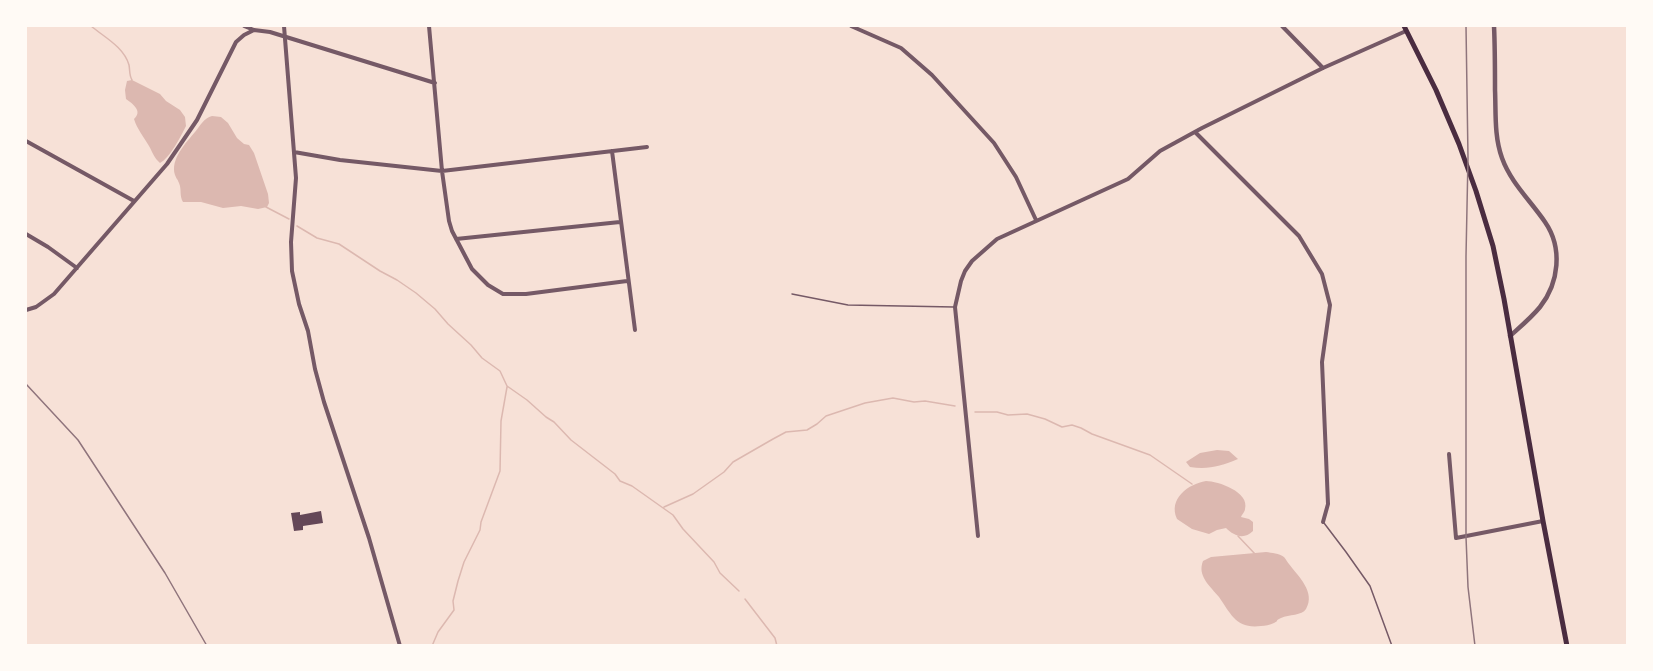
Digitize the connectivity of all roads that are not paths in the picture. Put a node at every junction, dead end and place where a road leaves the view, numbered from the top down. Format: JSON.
{"nodes":[{"id":1,"x":244,"y":26,"type":"edge"},
{"id":2,"x":284,"y":26,"type":"edge"},
{"id":3,"x":429,"y":26,"type":"edge"},
{"id":4,"x":851,"y":26,"type":"edge"},
{"id":5,"x":1282,"y":26,"type":"edge"},
{"id":6,"x":1494,"y":26,"type":"edge"},
{"id":7,"x":1405,"y":28,"type":"edge"},
{"id":8,"x":254,"y":30,"type":"junction"},
{"id":9,"x":285,"y":38,"type":"junction"},
{"id":10,"x":1323,"y":68,"type":"junction"},
{"id":11,"x":435,"y":83,"type":"junction"},
{"id":12,"x":1195,"y":132,"type":"junction"},
{"id":13,"x":26,"y":141,"type":"edge"},
{"id":14,"x":647,"y":147,"type":"dead end"},
{"id":15,"x":612,"y":151,"type":"junction"},
{"id":16,"x":294,"y":152,"type":"junction"},
{"id":17,"x":442,"y":171,"type":"junction"},
{"id":18,"x":134,"y":201,"type":"junction"},
{"id":19,"x":1036,"y":220,"type":"junction"},
{"id":20,"x":620,"y":222,"type":"junction"},
{"id":21,"x":26,"y":234,"type":"edge"},
{"id":22,"x":456,"y":239,"type":"junction"},
{"id":23,"x":77,"y":268,"type":"junction"},
{"id":24,"x":627,"y":281,"type":"junction"},
{"id":25,"x":792,"y":294,"type":"dead end"},
{"id":26,"x":955,"y":307,"type":"junction"},
{"id":27,"x":26,"y":310,"type":"edge"},
{"id":28,"x":634,"y":330,"type":"dead end"},
{"id":29,"x":1510,"y":336,"type":"junction"},
{"id":30,"x":1449,"y":454,"type":"dead end"},
{"id":31,"x":1543,"y":521,"type":"junction"},
{"id":32,"x":1323,"y":522,"type":"joint"},
{"id":33,"x":978,"y":536,"type":"dead end"},
{"id":34,"x":400,"y":645,"type":"edge"},
{"id":35,"x":1392,"y":645,"type":"edge"},
{"id":36,"x":1567,"y":645,"type":"edge"}],
"edges":[{"from":1,"to":8,"type":"street"},
{"from":2,"to":9,"type":"street"},
{"from":3,"to":11,"type":"street"},
{"from":4,"to":19,"type":"street"},
{"from":5,"to":10,"type":"street"},
{"from":6,"to":29,"type":"street"},
{"from":7,"to":10,"type":"street"},
{"from":7,"to":29,"type":"main road"},
{"from":8,"to":9,"type":"street"},
{"from":8,"to":18,"type":"street"},
{"from":9,"to":11,"type":"street"},
{"from":9,"to":16,"type":"street"},
{"from":10,"to":12,"type":"street"},
{"from":11,"to":17,"type":"street"},
{"from":12,"to":19,"type":"street"},
{"from":12,"to":32,"type":"street"},
{"from":13,"to":18,"type":"street"},
{"from":14,"to":15,"type":"street"},
{"from":15,"to":17,"type":"street"},
{"from":15,"to":20,"type":"street"},
{"from":16,"to":17,"type":"street"},
{"from":16,"to":34,"type":"street"},
{"from":17,"to":22,"type":"street"},
{"from":18,"to":23,"type":"street"},
{"from":19,"to":26,"type":"street"},
{"from":20,"to":22,"type":"street"},
{"from":20,"to":24,"type":"street"},
{"from":21,"to":23,"type":"street"},
{"from":22,"to":24,"type":"street"},
{"from":23,"to":27,"type":"street"},
{"from":24,"to":28,"type":"street"},
{"from":25,"to":26,"type":"lane"},
{"from":26,"to":33,"type":"street"},
{"from":29,"to":31,"type":"main road"},
{"from":30,"to":31,"type":"street"},
{"from":31,"to":36,"type":"main road"},
{"from":32,"to":35,"type":"lane"}]}
